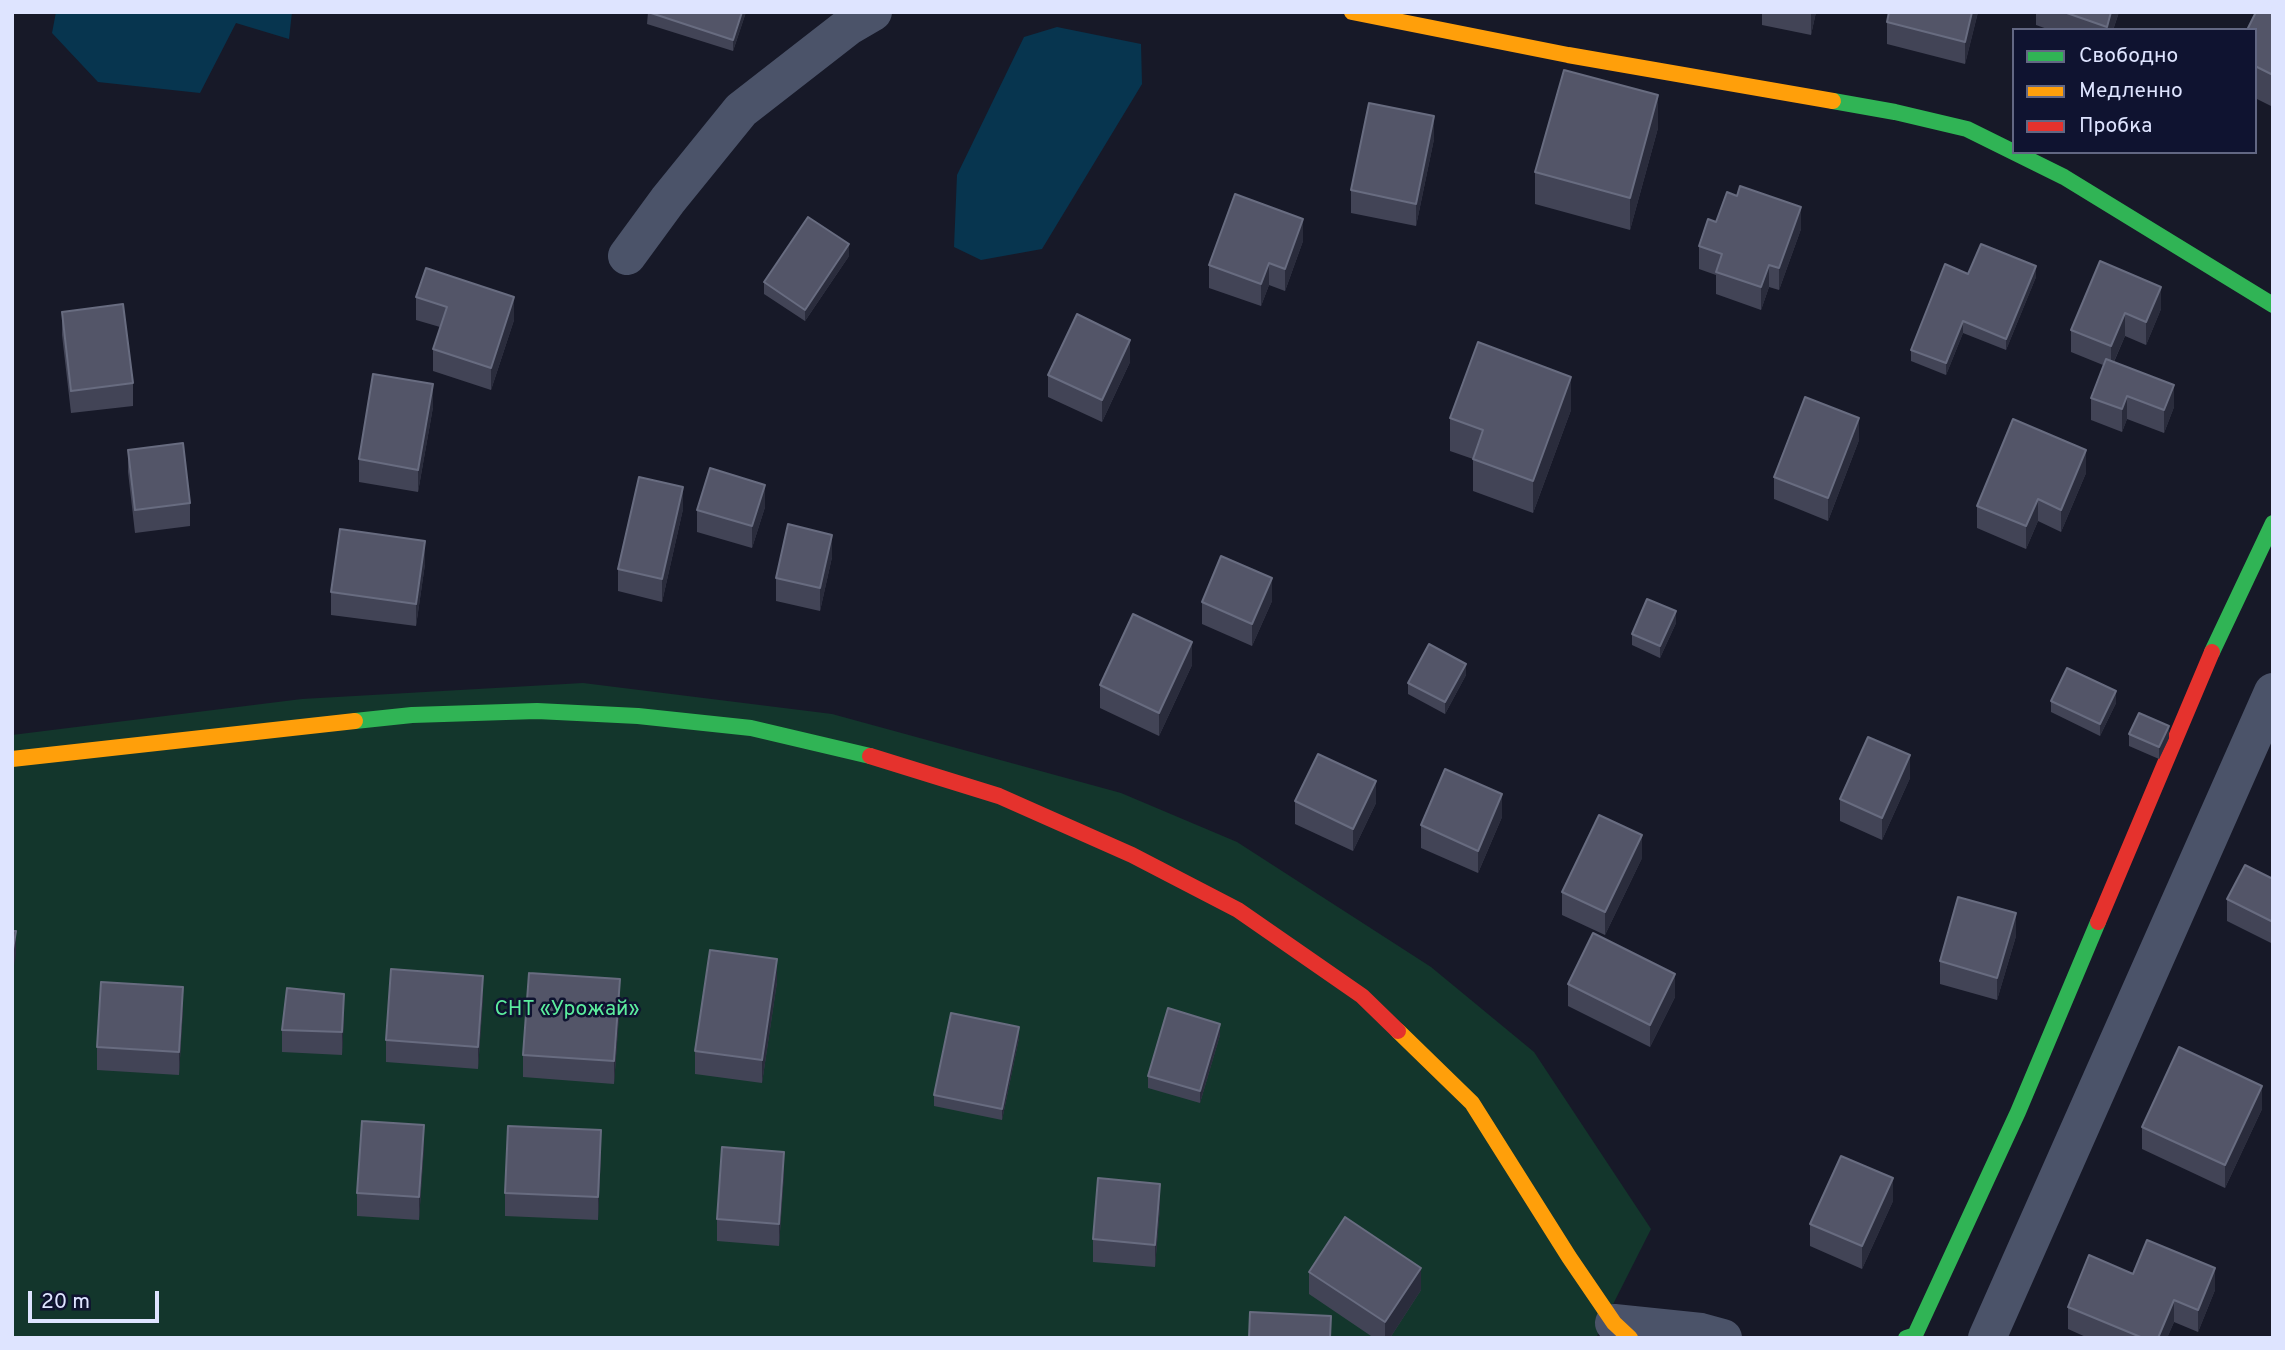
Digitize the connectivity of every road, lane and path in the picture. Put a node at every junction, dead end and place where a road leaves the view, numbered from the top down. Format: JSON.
{"nodes":[{"id":1,"x":873,"y":12,"type":"edge"},
{"id":2,"x":1352,"y":12,"type":"edge"},
{"id":3,"x":2012,"y":151,"type":"edge"},
{"id":4,"x":2018,"y":154,"type":"edge"},
{"id":5,"x":627,"y":256,"type":"dead end"},
{"id":6,"x":2273,"y":305,"type":"edge"},
{"id":7,"x":2273,"y":523,"type":"edge"},
{"id":8,"x":2273,"y":692,"type":"edge"},
{"id":9,"x":12,"y":759,"type":"edge"},
{"id":10,"x":1622,"y":1330,"type":"edge"},
{"id":11,"x":1723,"y":1338,"type":"edge"},
{"id":12,"x":1906,"y":1338,"type":"edge"},
{"id":13,"x":1987,"y":1338,"type":"edge"}],
"edges":[{"from":1,"to":5,"type":"street"},
{"from":2,"to":3,"type":"street"},
{"from":4,"to":6,"type":"street"},
{"from":7,"to":12,"type":"street"},
{"from":8,"to":13,"type":"street"},
{"from":9,"to":10,"type":"street"},
{"from":10,"to":11,"type":"street"}]}
